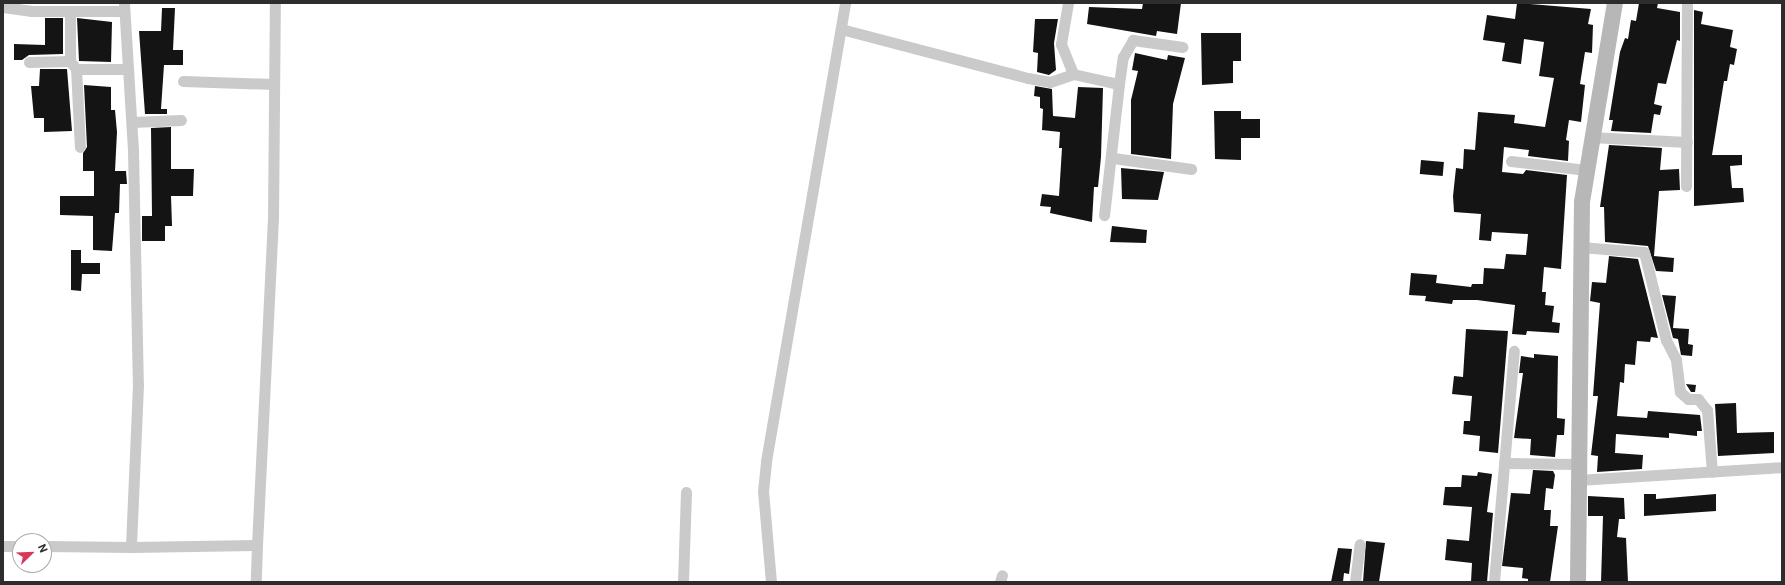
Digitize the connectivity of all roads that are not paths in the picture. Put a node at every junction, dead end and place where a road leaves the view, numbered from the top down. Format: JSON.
{"nodes":[{"id":1,"x":275,"y":3,"type":"edge"},
{"id":2,"x":845,"y":3,"type":"edge"},
{"id":3,"x":1068,"y":3,"type":"edge"},
{"id":4,"x":1686,"y":3,"type":"edge"},
{"id":5,"x":1612,"y":4,"type":"edge"},
{"id":6,"x":3,"y":7,"type":"edge"},
{"id":7,"x":124,"y":7,"type":"edge"},
{"id":8,"x":70,"y":12,"type":"junction"},
{"id":9,"x":840,"y":29,"type":"junction"},
{"id":10,"x":1183,"y":47,"type":"dead end"},
{"id":11,"x":29,"y":62,"type":"dead end"},
{"id":12,"x":73,"y":65,"type":"junction"},
{"id":13,"x":128,"y":69,"type":"junction"},
{"id":14,"x":1072,"y":74,"type":"junction"},
{"id":15,"x":183,"y":81,"type":"dead end"},
{"id":16,"x":274,"y":84,"type":"junction"},
{"id":17,"x":1119,"y":84,"type":"junction"},
{"id":18,"x":181,"y":120,"type":"dead end"},
{"id":19,"x":132,"y":122,"type":"junction"},
{"id":20,"x":1590,"y":137,"type":"junction"},
{"id":21,"x":1687,"y":142,"type":"junction"},
{"id":22,"x":80,"y":147,"type":"dead end"},
{"id":23,"x":1112,"y":158,"type":"junction"},
{"id":24,"x":1511,"y":161,"type":"dead end"},
{"id":25,"x":1191,"y":170,"type":"dead end"},
{"id":26,"x":1586,"y":170,"type":"junction"},
{"id":27,"x":1686,"y":186,"type":"dead end"},
{"id":28,"x":1104,"y":215,"type":"dead end"},
{"id":29,"x":1580,"y":247,"type":"junction"},
{"id":30,"x":1514,"y":351,"type":"dead end"},
{"id":31,"x":1504,"y":463,"type":"junction"},
{"id":32,"x":1578,"y":464,"type":"junction"},
{"id":33,"x":1782,"y":467,"type":"edge"},
{"id":34,"x":1712,"y":472,"type":"junction"},
{"id":35,"x":1578,"y":480,"type":"junction"},
{"id":36,"x":686,"y":492,"type":"dead end"},
{"id":37,"x":1360,"y":544,"type":"dead end"},
{"id":38,"x":257,"y":545,"type":"junction"},
{"id":39,"x":52,"y":546,"type":"edge"},
{"id":40,"x":131,"y":547,"type":"junction"},
{"id":41,"x":256,"y":582,"type":"edge"},
{"id":42,"x":683,"y":582,"type":"edge"},
{"id":43,"x":771,"y":582,"type":"edge"},
{"id":44,"x":1355,"y":582,"type":"edge"},
{"id":45,"x":1494,"y":582,"type":"edge"},
{"id":46,"x":1578,"y":582,"type":"edge"}],
"edges":[{"from":1,"to":16,"type":"street"},
{"from":2,"to":9,"type":"street"},
{"from":3,"to":14,"type":"street"},
{"from":4,"to":21,"type":"street"},
{"from":5,"to":20,"type":"street"},
{"from":6,"to":8,"type":"street"},
{"from":7,"to":8,"type":"street"},
{"from":7,"to":13,"type":"street"},
{"from":8,"to":12,"type":"street"},
{"from":9,"to":14,"type":"street"},
{"from":9,"to":43,"type":"street"},
{"from":10,"to":17,"type":"street"},
{"from":11,"to":12,"type":"street"},
{"from":12,"to":13,"type":"street"},
{"from":12,"to":22,"type":"street"},
{"from":13,"to":19,"type":"street"},
{"from":14,"to":17,"type":"street"},
{"from":15,"to":16,"type":"street"},
{"from":16,"to":38,"type":"street"},
{"from":17,"to":23,"type":"street"},
{"from":18,"to":19,"type":"street"},
{"from":19,"to":40,"type":"street"},
{"from":20,"to":21,"type":"street"},
{"from":20,"to":26,"type":"street"},
{"from":21,"to":27,"type":"street"},
{"from":23,"to":25,"type":"street"},
{"from":23,"to":28,"type":"street"},
{"from":24,"to":26,"type":"street"},
{"from":26,"to":29,"type":"street"},
{"from":29,"to":32,"type":"street"},
{"from":29,"to":34,"type":"street"},
{"from":30,"to":31,"type":"street"},
{"from":31,"to":32,"type":"street"},
{"from":31,"to":45,"type":"street"},
{"from":32,"to":35,"type":"street"},
{"from":33,"to":34,"type":"street"},
{"from":34,"to":35,"type":"street"},
{"from":35,"to":46,"type":"street"},
{"from":36,"to":42,"type":"street"},
{"from":37,"to":44,"type":"street"},
{"from":38,"to":40,"type":"street"},
{"from":38,"to":41,"type":"street"},
{"from":39,"to":40,"type":"street"}]}
